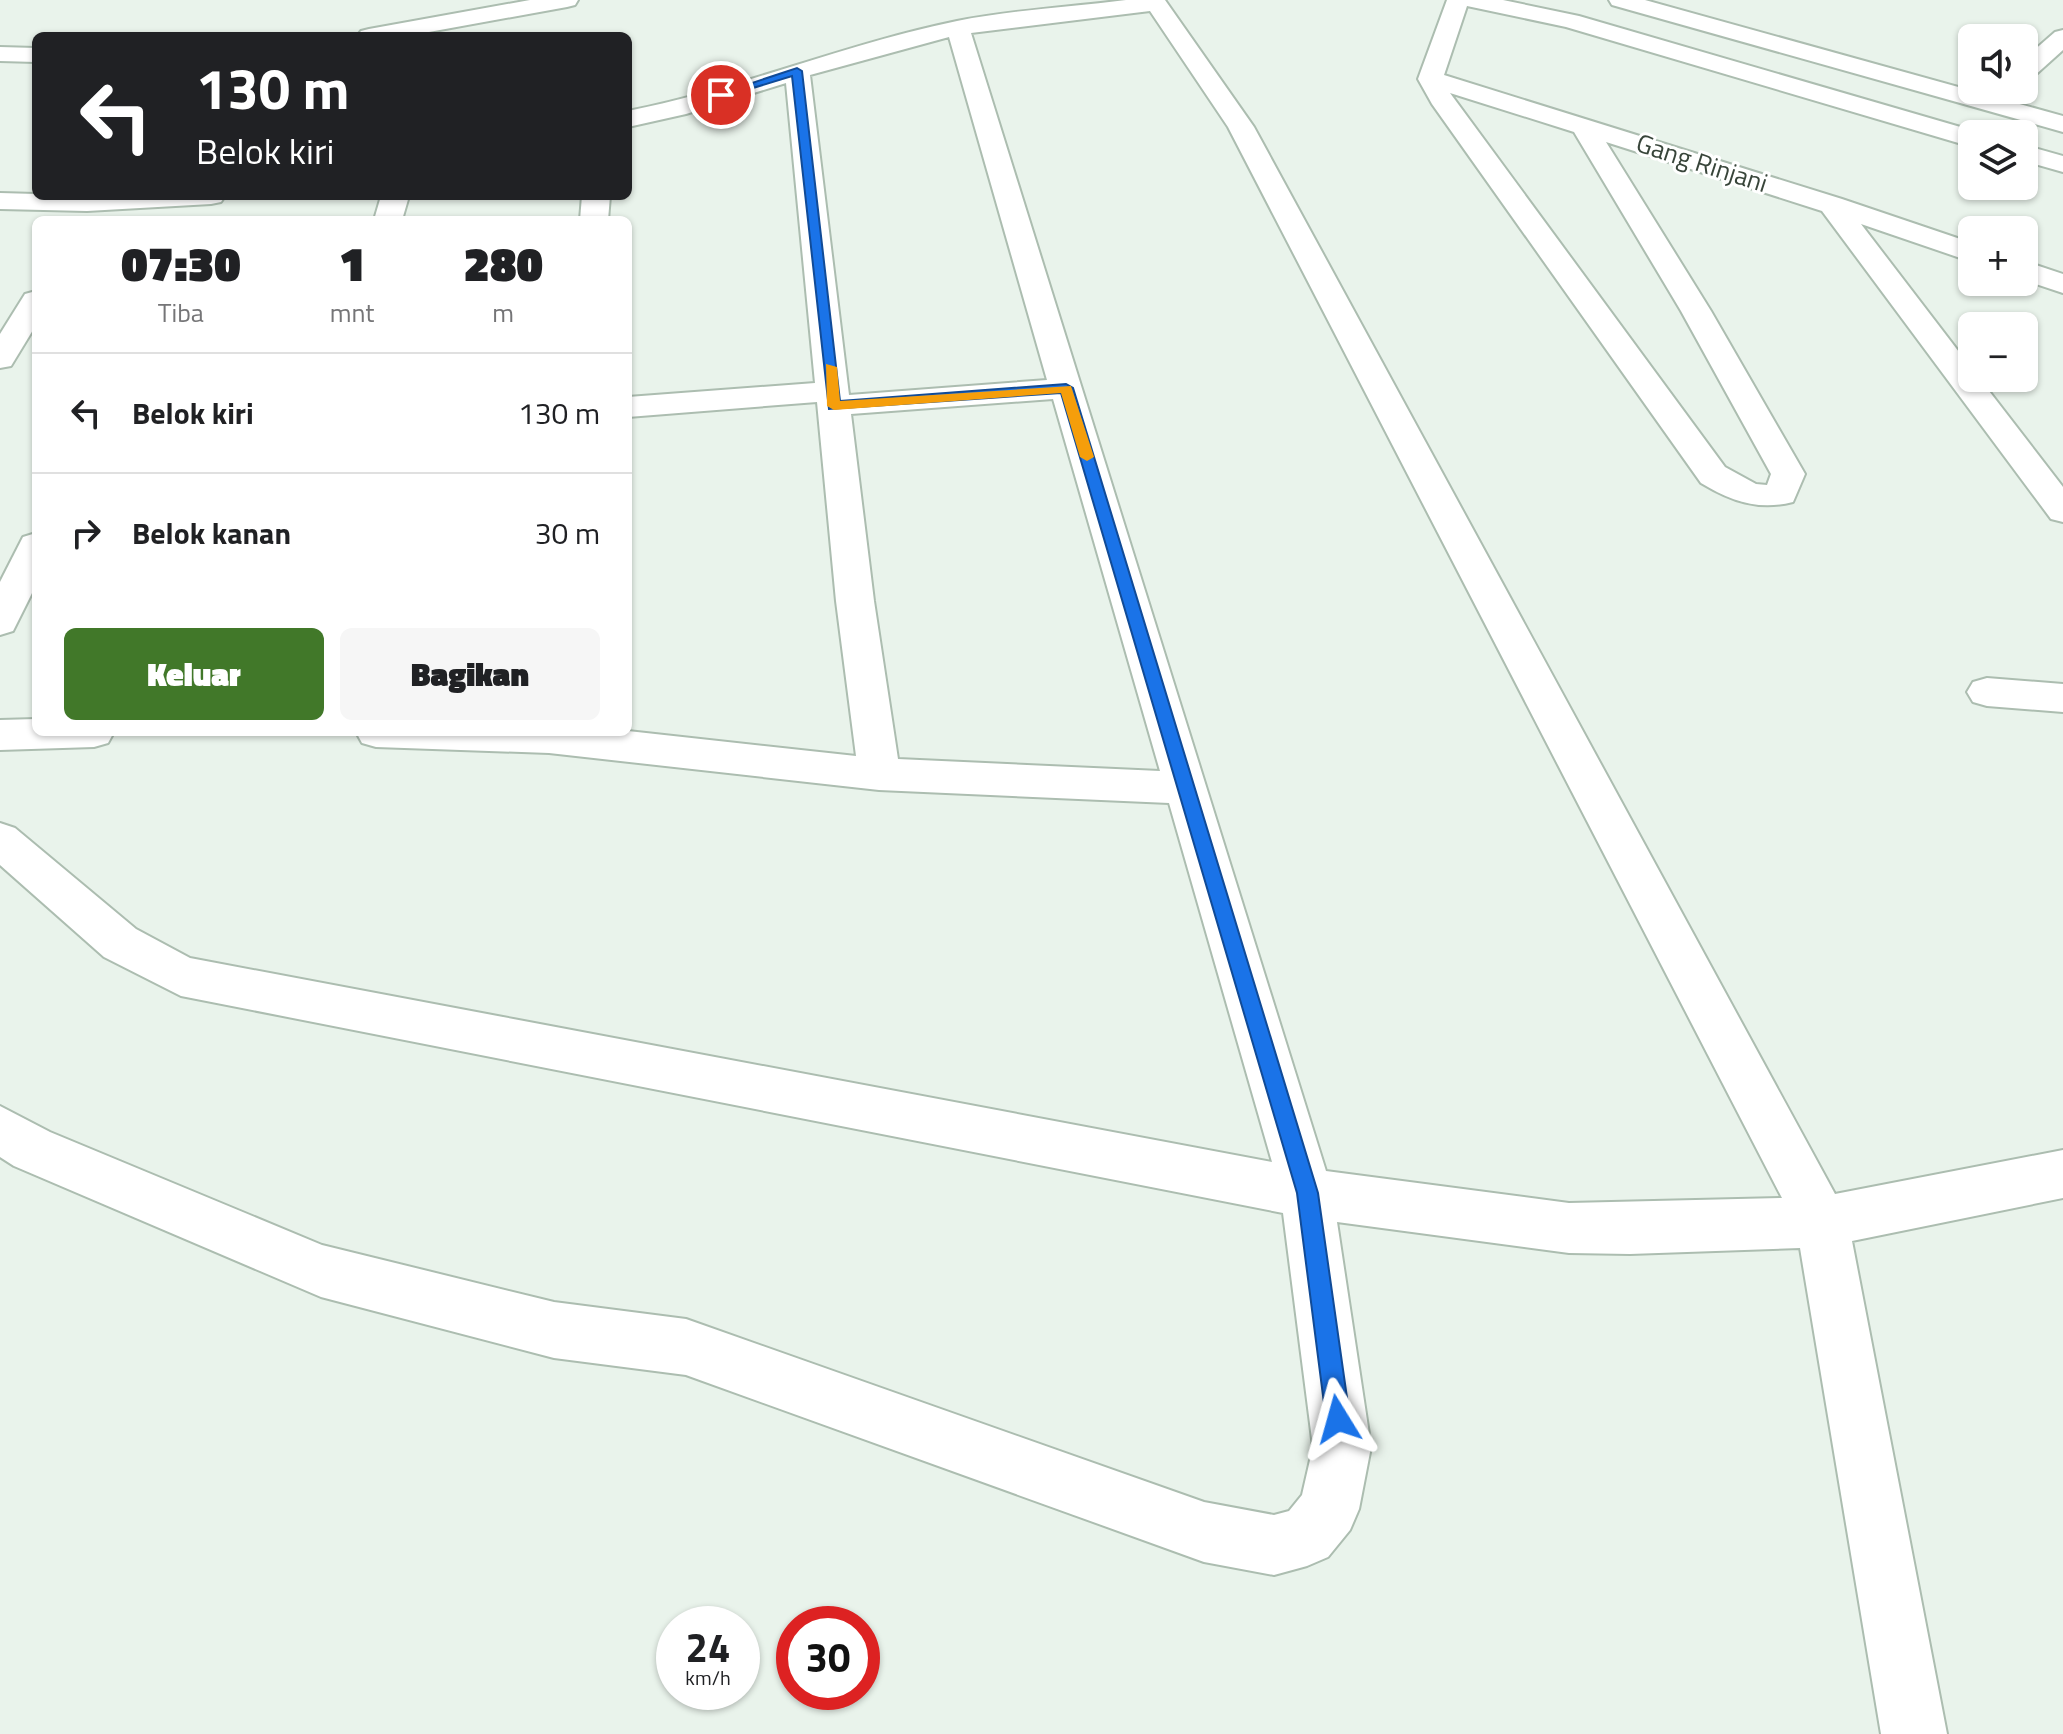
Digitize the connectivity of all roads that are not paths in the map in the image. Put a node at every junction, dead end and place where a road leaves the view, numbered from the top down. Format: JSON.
{"nodes":[{"id":1,"x":567,"y":0,"type":"edge"},
{"id":2,"x":1458,"y":0,"type":"edge"},
{"id":3,"x":1471,"y":0,"type":"edge"},
{"id":4,"x":1620,"y":0,"type":"edge"},
{"id":5,"x":1166,"y":2,"type":"edge"},
{"id":6,"x":1577,"y":10,"type":"edge"},
{"id":7,"x":449,"y":11,"type":"edge"},
{"id":8,"x":958,"y":28,"type":"junction"},
{"id":9,"x":382,"y":32,"type":"edge"},
{"id":10,"x":2063,"y":37,"type":"edge"},
{"id":11,"x":0,"y":54,"type":"edge"},
{"id":12,"x":32,"y":55,"type":"edge"},
{"id":13,"x":2038,"y":59,"type":"edge"},
{"id":14,"x":797,"y":71,"type":"junction"},
{"id":15,"x":1430,"y":79,"type":"junction"},
{"id":16,"x":1958,"y":87,"type":"edge"},
{"id":17,"x":2013,"y":104,"type":"edge"},
{"id":18,"x":632,"y":118,"type":"edge"},
{"id":19,"x":2063,"y":124,"type":"edge"},
{"id":20,"x":1582,"y":125,"type":"junction"},
{"id":21,"x":1958,"y":134,"type":"edge"},
{"id":22,"x":2038,"y":157,"type":"edge"},
{"id":23,"x":2063,"y":164,"type":"edge"},
{"id":24,"x":3,"y":205,"type":"edge"},
{"id":25,"x":198,"y":205,"type":"edge"},
{"id":26,"x":1832,"y":205,"type":"junction"},
{"id":27,"x":84,"y":212,"type":"edge"},
{"id":28,"x":1958,"y":248,"type":"edge"},
{"id":29,"x":2038,"y":275,"type":"edge"},
{"id":30,"x":2063,"y":284,"type":"edge"},
{"id":31,"x":32,"y":307,"type":"edge"},
{"id":32,"x":0,"y":359,"type":"edge"},
{"id":33,"x":1066,"y":388,"type":"junction"},
{"id":34,"x":833,"y":398,"type":"junction"},
{"id":35,"x":632,"y":407,"type":"edge"},
{"id":36,"x":2063,"y":511,"type":"edge"},
{"id":37,"x":32,"y":554,"type":"edge"},
{"id":38,"x":0,"y":622,"type":"edge"},
{"id":39,"x":1987,"y":692,"type":"dead end"},
{"id":40,"x":2063,"y":698,"type":"edge"},
{"id":41,"x":32,"y":734,"type":"edge"},
{"id":42,"x":0,"y":735,"type":"edge"},
{"id":43,"x":557,"y":736,"type":"edge"},
{"id":44,"x":879,"y":774,"type":"junction"},
{"id":45,"x":1187,"y":788,"type":"junction"},
{"id":46,"x":0,"y":840,"type":"edge"},
{"id":47,"x":0,"y":1129,"type":"edge"},
{"id":48,"x":2063,"y":1174,"type":"edge"},
{"id":49,"x":1307,"y":1193,"type":"junction"},
{"id":50,"x":1822,"y":1222,"type":"junction"},
{"id":51,"x":1914,"y":1734,"type":"edge"}],
"edges":[{"from":1,"to":7,"type":"street"},
{"from":2,"to":15,"type":"street"},
{"from":3,"to":6,"type":"street"},
{"from":4,"to":16,"type":"street"},
{"from":5,"to":8,"type":"street"},
{"from":5,"to":50,"type":"street"},
{"from":6,"to":21,"type":"street"},
{"from":7,"to":9,"type":"street"},
{"from":8,"to":14,"type":"street"},
{"from":8,"to":33,"type":"street"},
{"from":10,"to":13,"type":"street"},
{"from":11,"to":12,"type":"street"},
{"from":14,"to":18,"type":"street"},
{"from":14,"to":34,"type":"street"},
{"from":15,"to":20,"type":"street","name":"Gang Rinjani"},
{"from":15,"to":20,"type":"street"},
{"from":17,"to":19,"type":"street"},
{"from":20,"to":26,"type":"street","name":"Gang Rinjani"},
{"from":22,"to":23,"type":"street"},
{"from":24,"to":27,"type":"street"},
{"from":25,"to":27,"type":"street"},
{"from":26,"to":28,"type":"street","name":"Gang Rinjani"},
{"from":26,"to":36,"type":"street"},
{"from":29,"to":30,"type":"street"},
{"from":31,"to":32,"type":"street"},
{"from":33,"to":34,"type":"street"},
{"from":33,"to":45,"type":"street"},
{"from":34,"to":35,"type":"street"},
{"from":34,"to":44,"type":"street"},
{"from":37,"to":38,"type":"street"},
{"from":39,"to":40,"type":"street"},
{"from":41,"to":42,"type":"street"},
{"from":43,"to":44,"type":"street"},
{"from":44,"to":45,"type":"street"},
{"from":45,"to":49,"type":"street"},
{"from":46,"to":49,"type":"street"},
{"from":47,"to":49,"type":"street"},
{"from":48,"to":50,"type":"street"},
{"from":49,"to":50,"type":"street"},
{"from":50,"to":51,"type":"street"}]}
